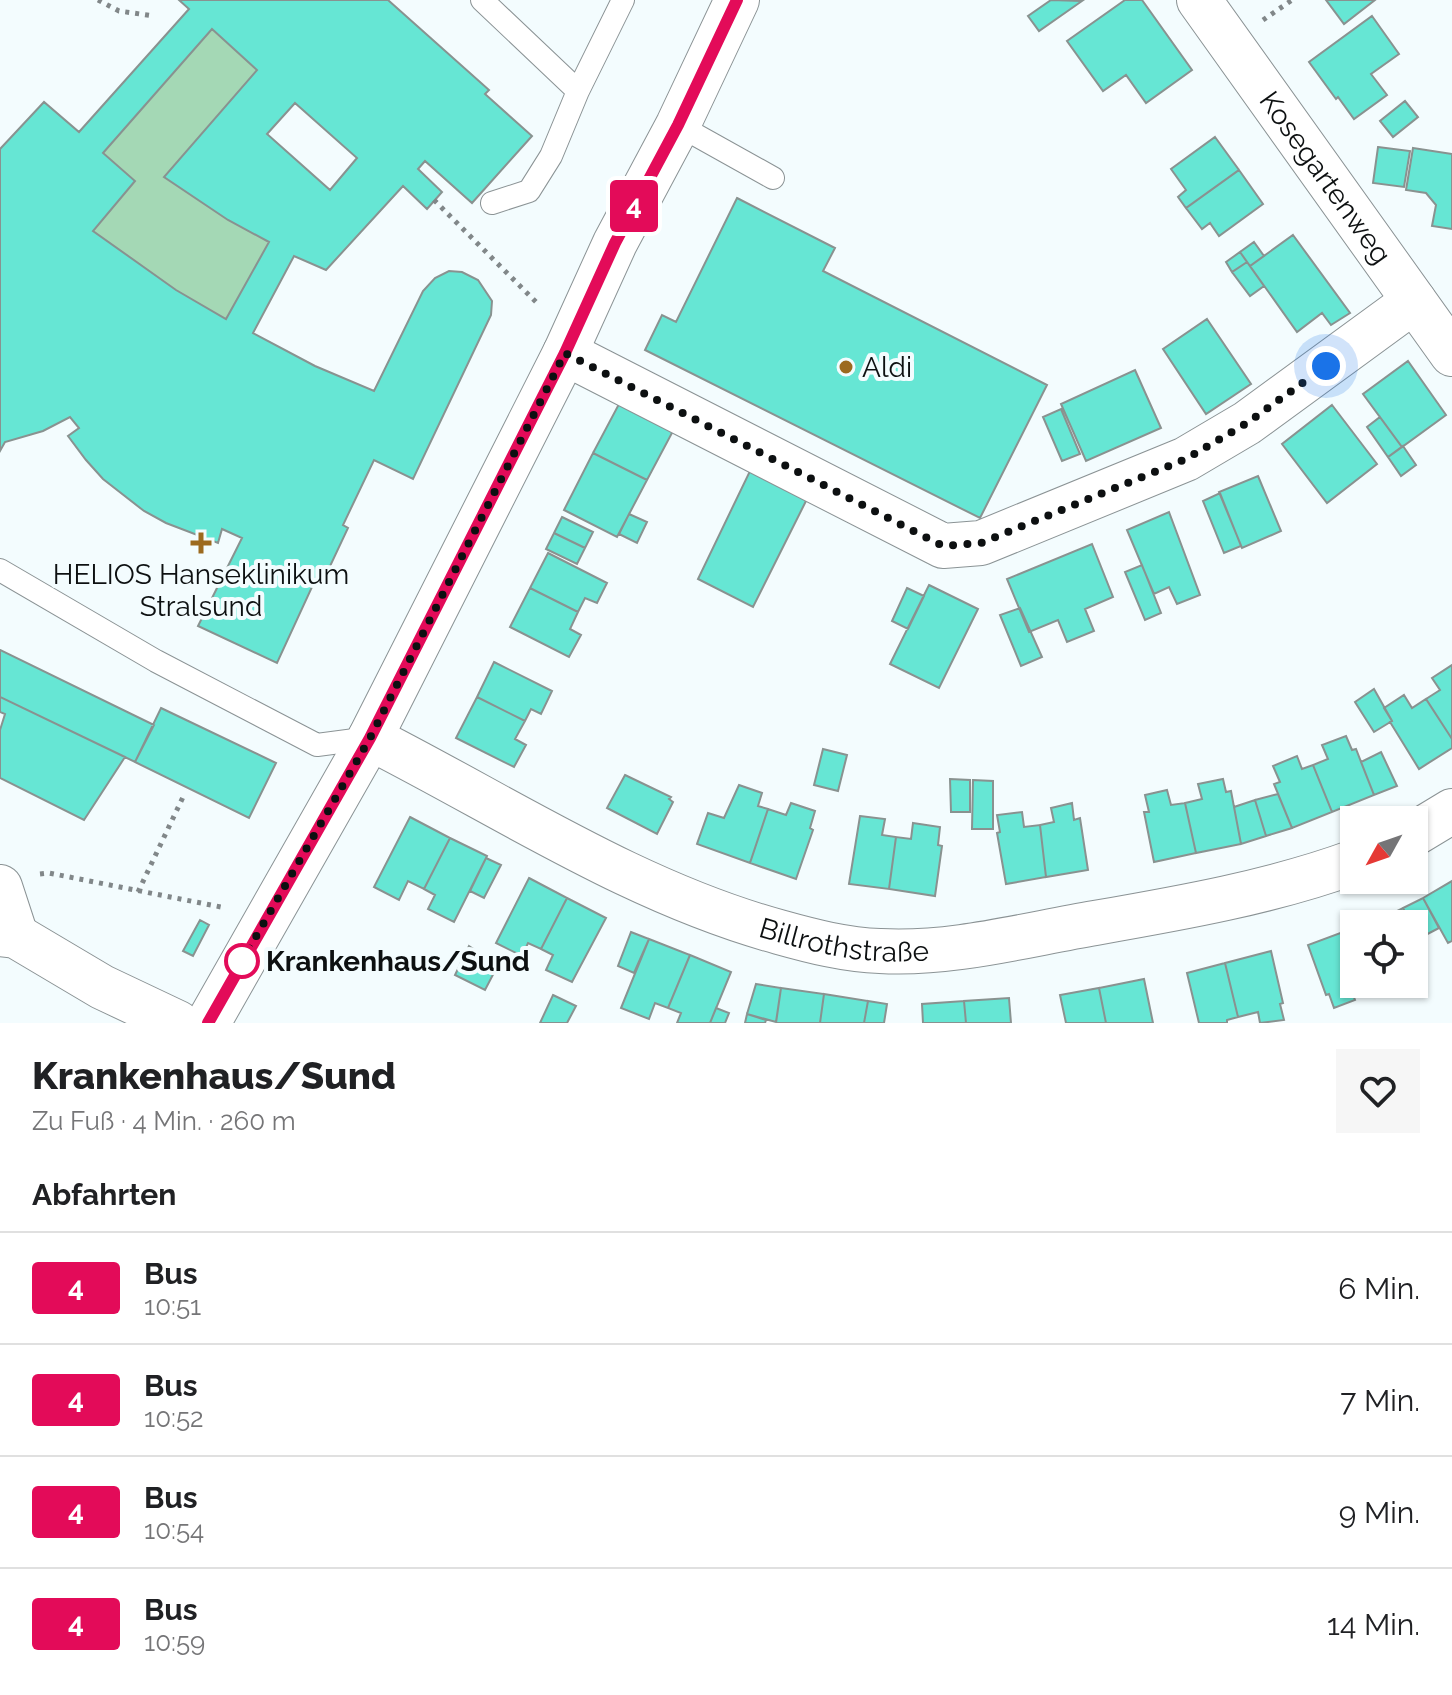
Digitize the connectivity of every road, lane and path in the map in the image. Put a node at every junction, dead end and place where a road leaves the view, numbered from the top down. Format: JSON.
{"nodes":[{"id":1,"x":98,"y":0,"type":"edge"},
{"id":2,"x":482,"y":0,"type":"edge"},
{"id":3,"x":623,"y":0,"type":"edge"},
{"id":4,"x":737,"y":0,"type":"edge"},
{"id":5,"x":1199,"y":0,"type":"edge"},
{"id":6,"x":154,"y":16,"type":"dead end"},
{"id":7,"x":578,"y":91,"type":"junction"},
{"id":8,"x":678,"y":125,"type":"junction"},
{"id":9,"x":773,"y":178,"type":"dead end"},
{"id":10,"x":434,"y":200,"type":"dead end"},
{"id":11,"x":492,"y":203,"type":"dead end"},
{"id":12,"x":1414,"y":301,"type":"junction"},
{"id":13,"x":565,"y":353,"type":"junction"},
{"id":14,"x":1452,"y":354,"type":"edge"},
{"id":15,"x":0,"y":570,"type":"edge"},
{"id":16,"x":370,"y":738,"type":"junction"},
{"id":17,"x":184,"y":795,"type":"dead end"},
{"id":18,"x":1452,"y":811,"type":"edge"},
{"id":19,"x":1428,"y":826,"type":"edge"},
{"id":20,"x":1340,"y":867,"type":"edge"},
{"id":21,"x":0,"y":888,"type":"edge"},
{"id":22,"x":138,"y":892,"type":"junction"},
{"id":23,"x":231,"y":909,"type":"dead end"},
{"id":24,"x":8,"y":935,"type":"edge"},
{"id":25,"x":178,"y":1023,"type":"edge"},
{"id":26,"x":208,"y":1023,"type":"edge"}],
"edges":[{"from":1,"to":6,"type":"path"},
{"from":2,"to":7,"type":"lane"},
{"from":3,"to":7,"type":"lane"},
{"from":4,"to":8,"type":"street"},
{"from":5,"to":12,"type":"street","name":"Kosegartenweg"},
{"from":7,"to":11,"type":"lane"},
{"from":8,"to":9,"type":"lane"},
{"from":8,"to":13,"type":"street"},
{"from":10,"to":13,"type":"path"},
{"from":12,"to":13,"type":"street"},
{"from":12,"to":14,"type":"street","name":"Kosegartenweg"},
{"from":13,"to":16,"type":"street"},
{"from":15,"to":16,"type":"lane"},
{"from":16,"to":20,"type":"street","name":"Billrothstraße"},
{"from":16,"to":26,"type":"street"},
{"from":17,"to":22,"type":"path"},
{"from":18,"to":19,"type":"street"},
{"from":21,"to":22,"type":"path"},
{"from":21,"to":24,"type":"street"},
{"from":22,"to":23,"type":"path"},
{"from":24,"to":25,"type":"street"}]}
